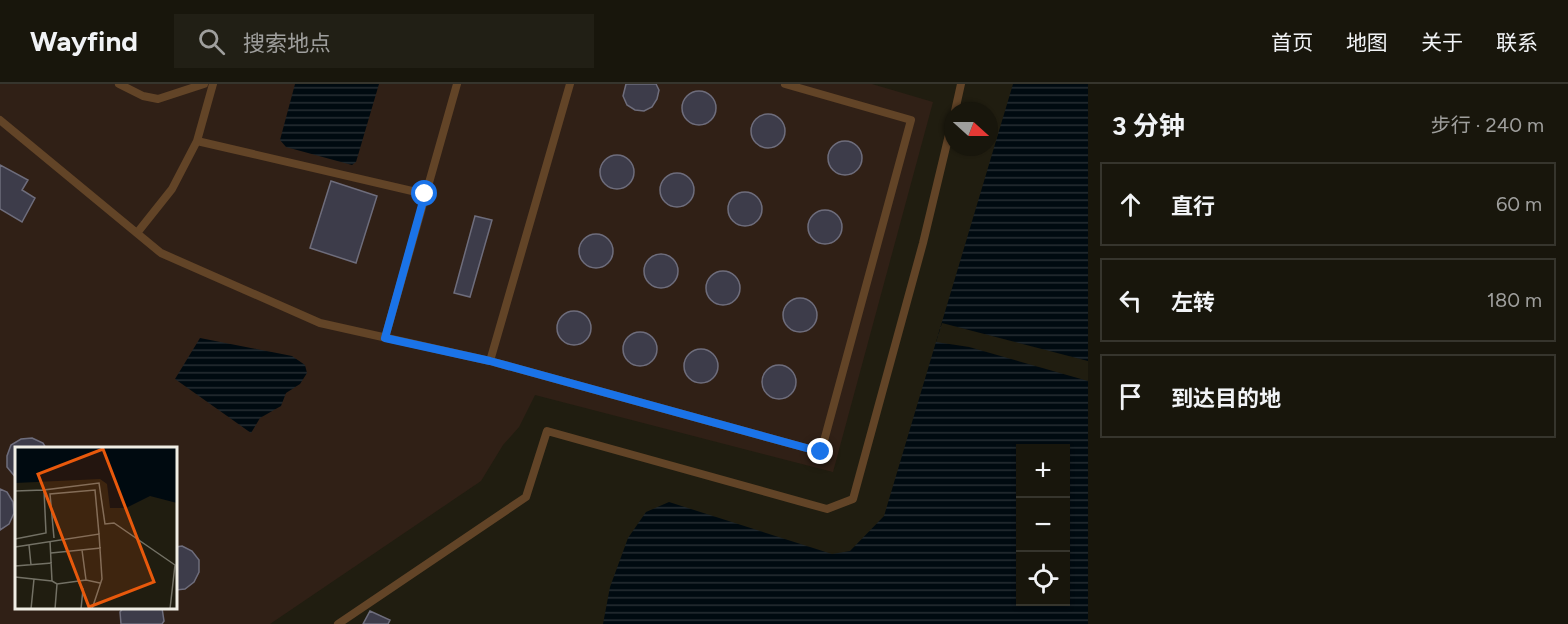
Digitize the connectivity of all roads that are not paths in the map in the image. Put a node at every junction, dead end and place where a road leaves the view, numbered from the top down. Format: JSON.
{"nodes":[{"id":1,"x":119,"y":84,"type":"edge"},
{"id":2,"x":204,"y":84,"type":"edge"},
{"id":3,"x":213,"y":84,"type":"edge"},
{"id":4,"x":457,"y":84,"type":"edge"},
{"id":5,"x":570,"y":84,"type":"edge"},
{"id":6,"x":785,"y":84,"type":"edge"},
{"id":7,"x":961,"y":84,"type":"edge"},
{"id":8,"x":957,"y":102,"type":"edge"},
{"id":9,"x":0,"y":120,"type":"edge"},
{"id":10,"x":197,"y":141,"type":"junction"},
{"id":11,"x":944,"y":156,"type":"edge"},
{"id":12,"x":425,"y":194,"type":"junction"},
{"id":13,"x":137,"y":233,"type":"junction"},
{"id":14,"x":385,"y":338,"type":"junction"},
{"id":15,"x":490,"y":361,"type":"junction"},
{"id":16,"x":338,"y":624,"type":"edge"}],
"edges":[{"from":1,"to":2,"type":"lane"},
{"from":3,"to":10,"type":"lane"},
{"from":4,"to":12,"type":"lane"},
{"from":5,"to":15,"type":"lane"},
{"from":6,"to":15,"type":"lane"},
{"from":7,"to":8,"type":"lane"},
{"from":9,"to":13,"type":"lane"},
{"from":10,"to":12,"type":"lane"},
{"from":10,"to":13,"type":"lane"},
{"from":11,"to":16,"type":"lane"},
{"from":12,"to":14,"type":"lane"},
{"from":13,"to":14,"type":"lane"},
{"from":14,"to":15,"type":"lane"}]}
